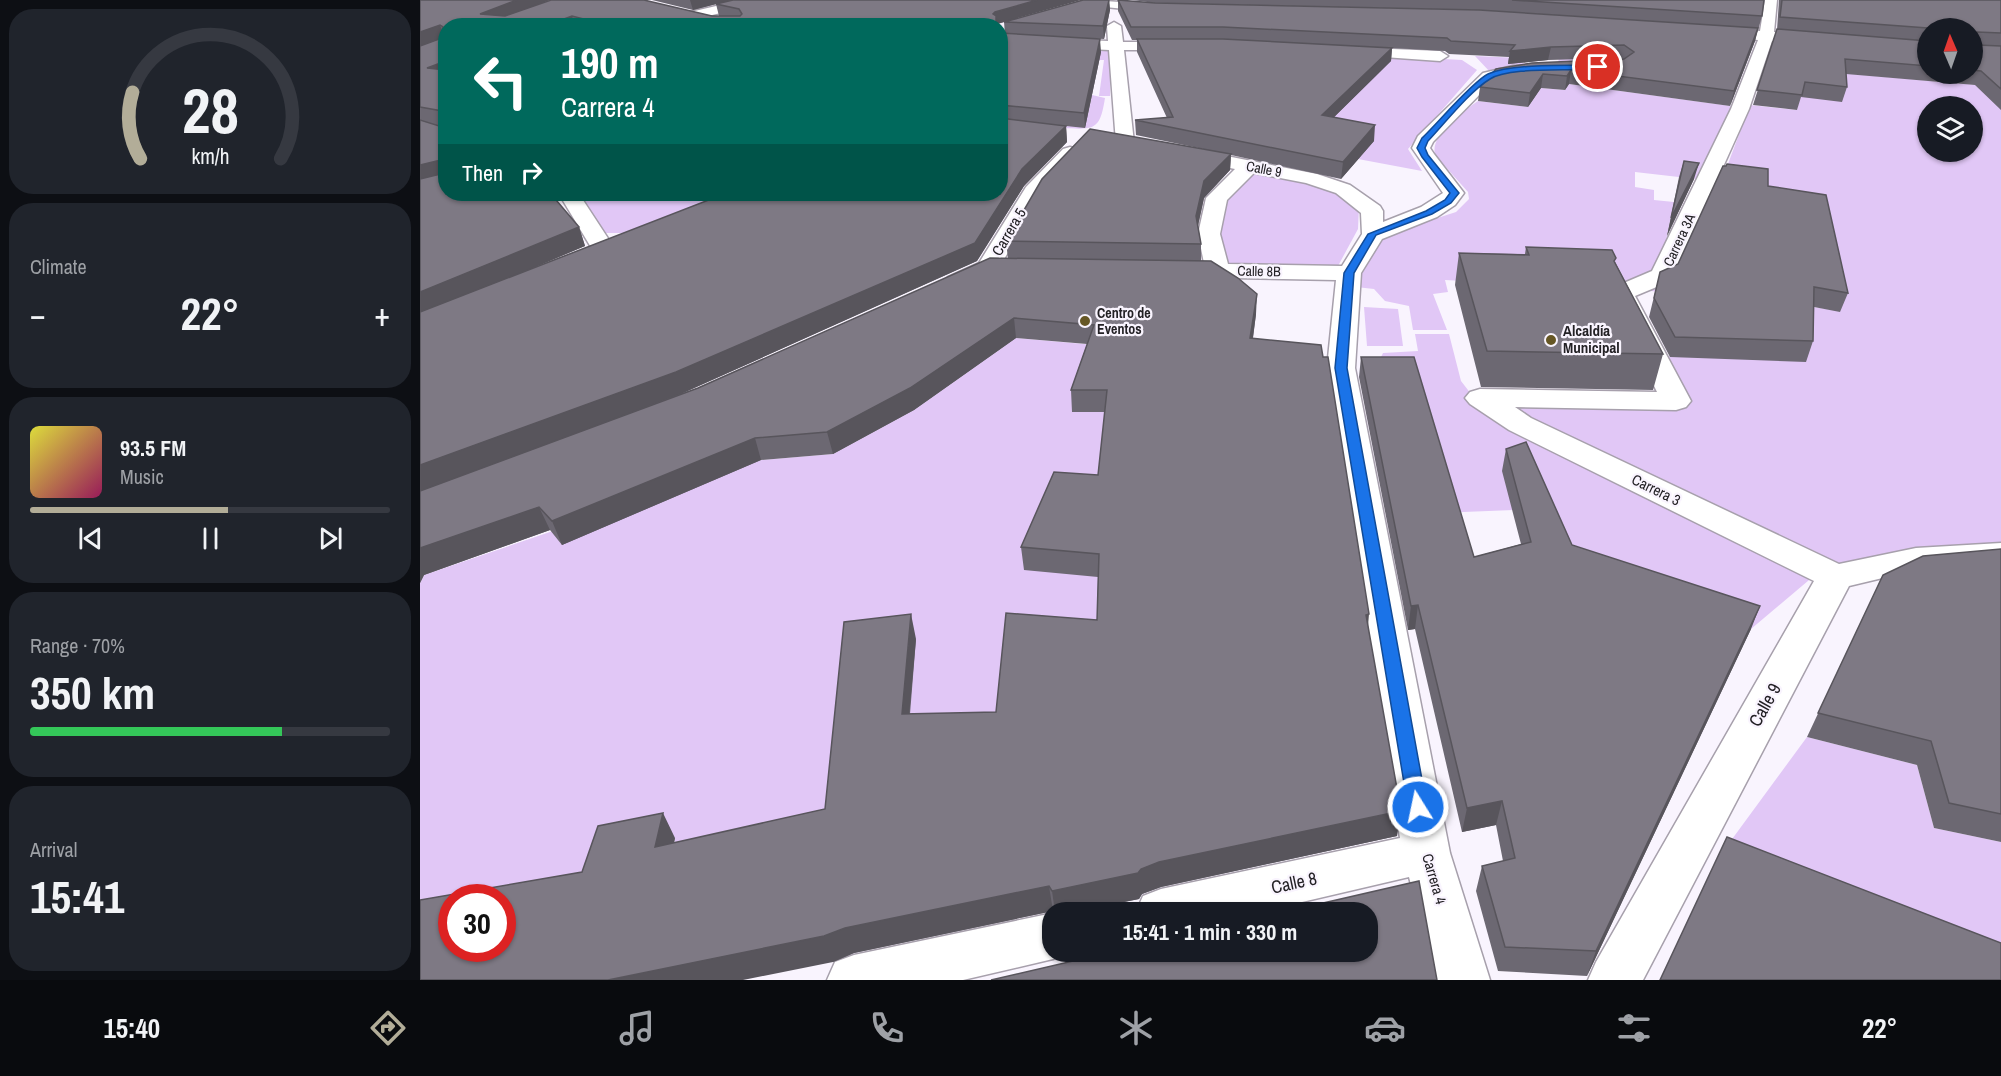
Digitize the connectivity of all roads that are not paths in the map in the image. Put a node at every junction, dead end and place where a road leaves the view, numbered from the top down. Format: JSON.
{"nodes":[{"id":1,"x":758,"y":0,"type":"edge"},
{"id":2,"x":1130,"y":0,"type":"edge"},
{"id":3,"x":1771,"y":0,"type":"edge"},
{"id":4,"x":1097,"y":2,"type":"edge"},
{"id":5,"x":1178,"y":9,"type":"edge"},
{"id":6,"x":700,"y":18,"type":"edge"},
{"id":7,"x":1699,"y":31,"type":"edge"},
{"id":8,"x":1766,"y":37,"type":"junction"},
{"id":9,"x":1008,"y":40,"type":"edge"},
{"id":10,"x":1835,"y":41,"type":"edge"},
{"id":11,"x":1115,"y":46,"type":"junction"},
{"id":12,"x":1191,"y":46,"type":"edge"},
{"id":13,"x":1329,"y":50,"type":"edge"},
{"id":14,"x":1440,"y":56,"type":"edge"},
{"id":15,"x":1555,"y":69,"type":"edge"},
{"id":16,"x":1095,"y":141,"type":"junction"},
{"id":17,"x":1148,"y":147,"type":"edge"},
{"id":18,"x":1171,"y":152,"type":"edge"},
{"id":19,"x":1250,"y":166,"type":"junction"},
{"id":20,"x":572,"y":201,"type":"edge"},
{"id":21,"x":1373,"y":234,"type":"junction"},
{"id":22,"x":625,"y":240,"type":"edge"},
{"id":23,"x":1160,"y":270,"type":"edge"},
{"id":24,"x":1218,"y":271,"type":"junction"},
{"id":25,"x":1349,"y":273,"type":"junction"},
{"id":26,"x":934,"y":293,"type":"edge"},
{"id":27,"x":1480,"y":398,"type":"joint"},
{"id":28,"x":2001,"y":554,"type":"edge"},
{"id":29,"x":1835,"y":578,"type":"junction"},
{"id":30,"x":1426,"y":854,"type":"junction"},
{"id":31,"x":1207,"y":902,"type":"edge"},
{"id":32,"x":1042,"y":938,"type":"edge"},
{"id":33,"x":854,"y":980,"type":"edge"},
{"id":34,"x":1463,"y":980,"type":"edge"},
{"id":35,"x":1615,"y":980,"type":"edge"}],
"edges":[{"from":1,"to":6,"type":"street"},
{"from":2,"to":4,"type":"street"},
{"from":3,"to":8,"type":"street","name":"Carrera 3A"},
{"from":4,"to":5,"type":"street"},
{"from":4,"to":11,"type":"street"},
{"from":7,"to":8,"type":"street"},
{"from":8,"to":10,"type":"street"},
{"from":8,"to":27,"type":"street","name":"Carrera 3A"},
{"from":9,"to":11,"type":"street"},
{"from":11,"to":12,"type":"street"},
{"from":11,"to":16,"type":"street"},
{"from":13,"to":14,"type":"street"},
{"from":15,"to":21,"type":"street"},
{"from":16,"to":17,"type":"street"},
{"from":16,"to":26,"type":"street","name":"Carrera 5"},
{"from":18,"to":19,"type":"street","name":"Calle 9"},
{"from":19,"to":21,"type":"street","name":"Calle 9"},
{"from":19,"to":24,"type":"street"},
{"from":20,"to":22,"type":"street"},
{"from":21,"to":25,"type":"street","name":"Carrera 4"},
{"from":23,"to":24,"type":"street","name":"Calle 8B"},
{"from":24,"to":25,"type":"street","name":"Calle 8B"},
{"from":25,"to":30,"type":"street","name":"Carrera 4"},
{"from":27,"to":29,"type":"street","name":"Carrera 3"},
{"from":28,"to":29,"type":"street"},
{"from":29,"to":35,"type":"street","name":"Calle 9"},
{"from":30,"to":31,"type":"street","name":"Calle 8"},
{"from":30,"to":34,"type":"street","name":"Carrera 4"},
{"from":32,"to":33,"type":"street"}]}
